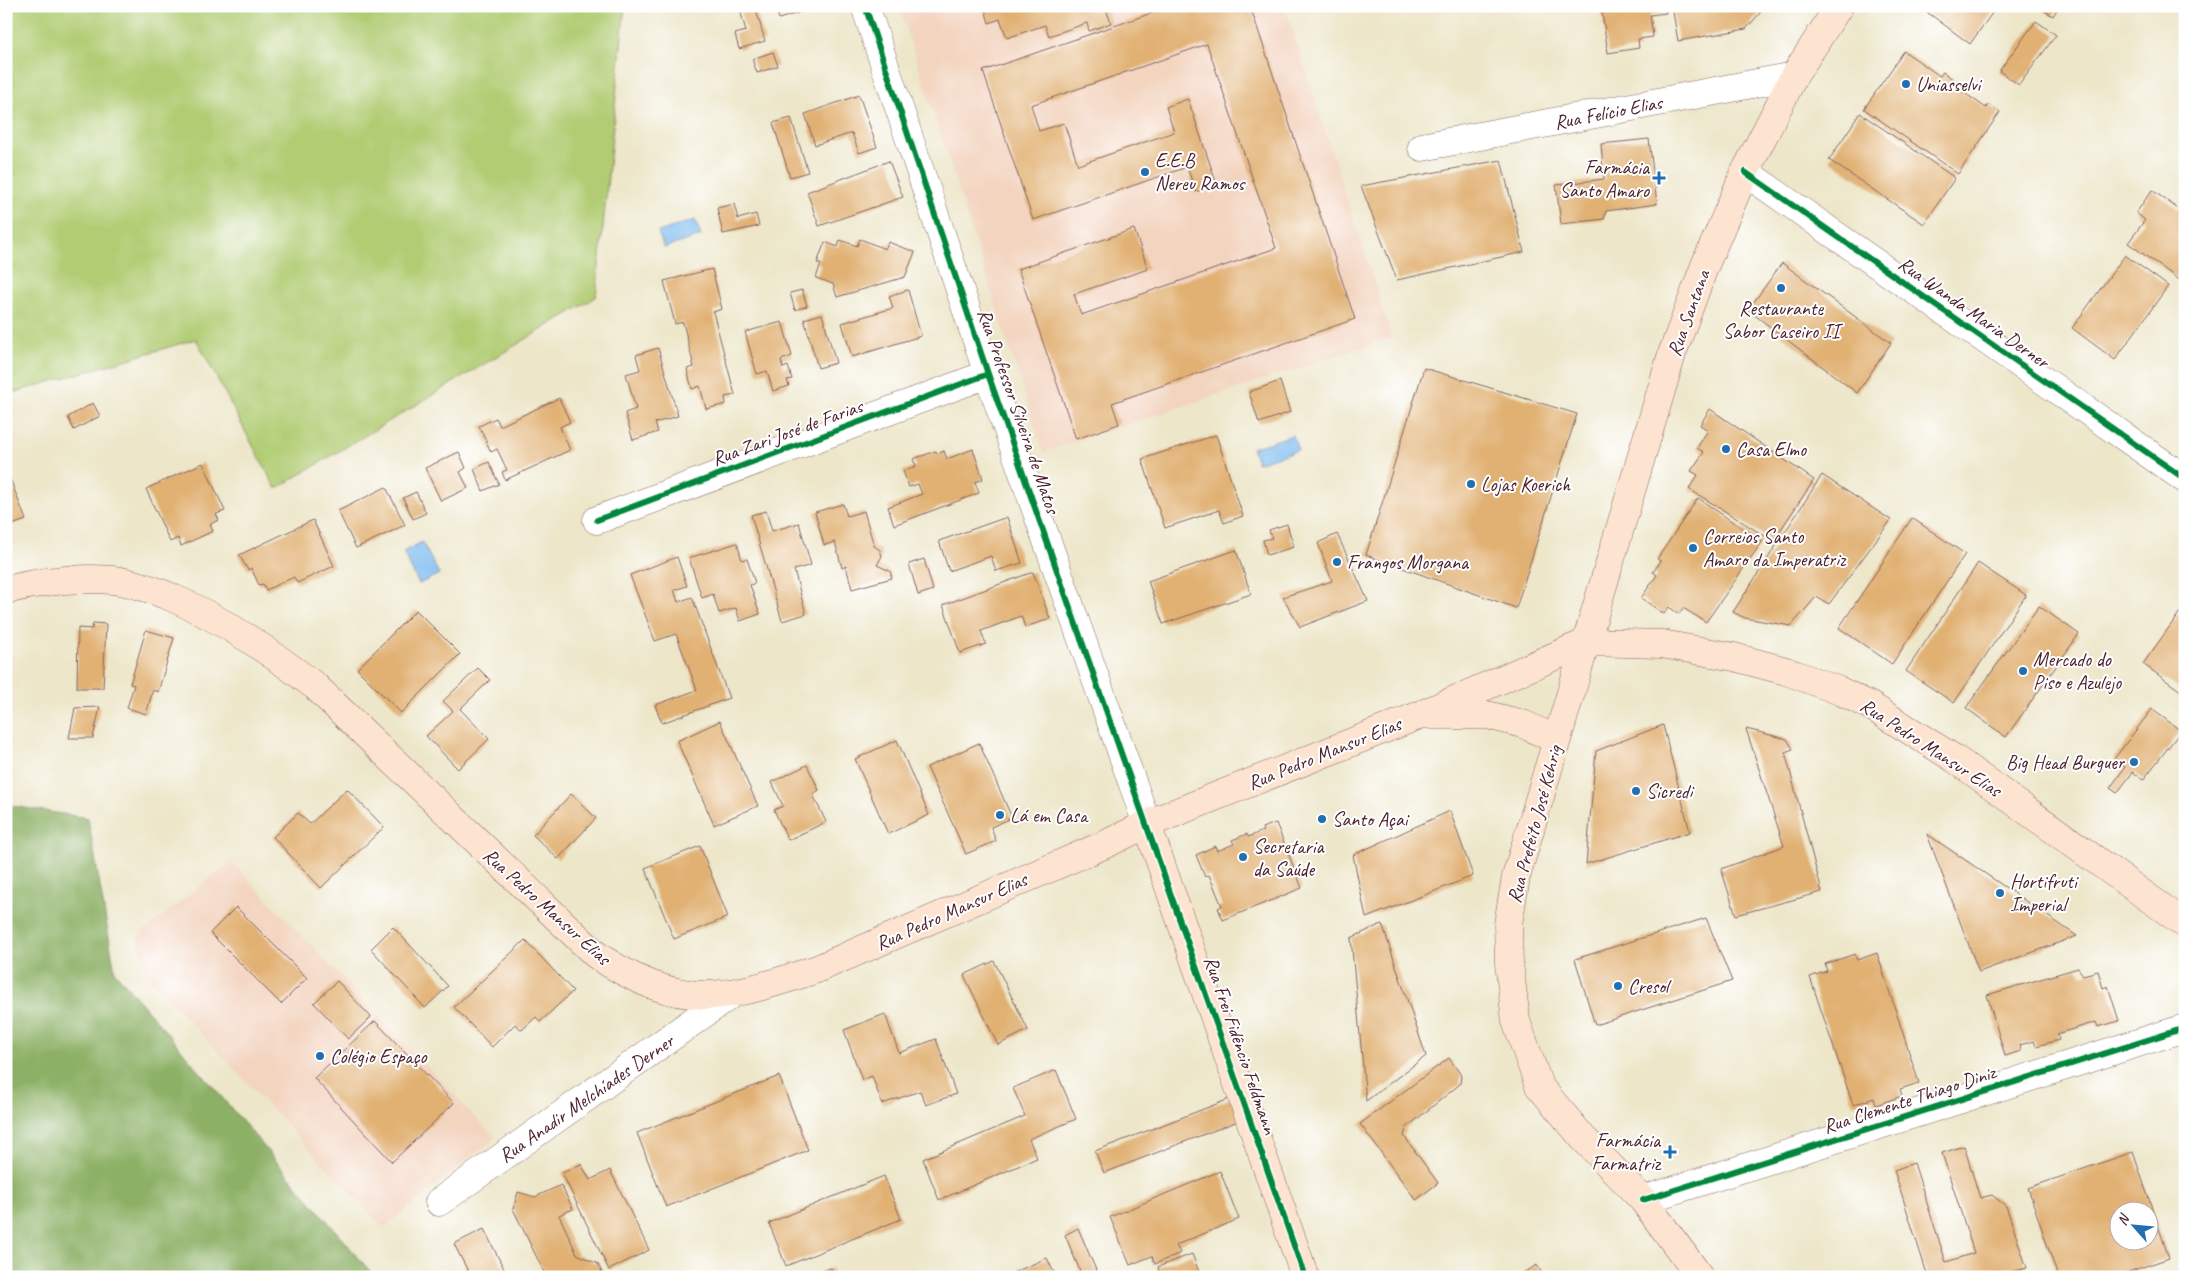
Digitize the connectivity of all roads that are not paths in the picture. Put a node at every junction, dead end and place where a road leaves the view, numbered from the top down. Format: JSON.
{"nodes":[{"id":1,"x":865,"y":6,"type":"edge"},
{"id":2,"x":1839,"y":6,"type":"edge"},
{"id":3,"x":1794,"y":76,"type":"junction"},
{"id":4,"x":1422,"y":148,"type":"dead end"},
{"id":5,"x":1745,"y":172,"type":"junction"},
{"id":6,"x":988,"y":374,"type":"junction"},
{"id":7,"x":2185,"y":479,"type":"edge"},
{"id":8,"x":597,"y":520,"type":"dead end"},
{"id":9,"x":6,"y":590,"type":"edge"},
{"id":10,"x":1587,"y":642,"type":"junction"},
{"id":11,"x":1420,"y":715,"type":"junction"},
{"id":12,"x":1557,"y":740,"type":"junction"},
{"id":13,"x":1147,"y":824,"type":"junction"},
{"id":14,"x":2185,"y":924,"type":"edge"},
{"id":15,"x":733,"y":993,"type":"junction"},
{"id":16,"x":2185,"y":1028,"type":"edge"},
{"id":17,"x":1643,"y":1200,"type":"junction"},
{"id":18,"x":439,"y":1202,"type":"dead end"},
{"id":19,"x":1305,"y":1277,"type":"edge"},
{"id":20,"x":1700,"y":1277,"type":"edge"}],
"edges":[{"from":1,"to":6,"type":"street","name":"Rua Professor Silveira de Matos"},
{"from":2,"to":3,"type":"main road","name":"Rua Santana"},
{"from":3,"to":4,"type":"street","name":"Rua Felício Elias"},
{"from":3,"to":5,"type":"main road","name":"Rua Santana"},
{"from":5,"to":7,"type":"street","name":"Rua Wanda Maria Derner"},
{"from":5,"to":10,"type":"main road","name":"Rua Santana"},
{"from":6,"to":8,"type":"street","name":"Rua Zari José de Farias"},
{"from":6,"to":13,"type":"street","name":"Rua Professor Silveira de Matos"},
{"from":9,"to":15,"type":"main road","name":"Rua Pedro Mansur Elias"},
{"from":10,"to":11,"type":"main road","name":"Rua Pedro Mansur Elias"},
{"from":10,"to":12,"type":"main road","name":"Rua Prefeito José Kehrig"},
{"from":10,"to":14,"type":"main road","name":"Rua Pedro Mansur Elias"},
{"from":11,"to":12,"type":"main road","name":"Rua Pedro Mansur Elias"},
{"from":11,"to":13,"type":"main road","name":"Rua Pedro Mansur Elias"},
{"from":12,"to":17,"type":"main road","name":"Rua Prefeito José Kehrig"},
{"from":13,"to":15,"type":"main road","name":"Rua Pedro Mansur Elias"},
{"from":13,"to":19,"type":"main road","name":"Rua Frei Fidêncio Feldmann"},
{"from":15,"to":18,"type":"street","name":"Rua Anadir Melchíades Derner"},
{"from":16,"to":17,"type":"street","name":"Rua Clemente Thiago Diniz"},
{"from":17,"to":20,"type":"main road","name":"Rua Prefeito José Kehrig"}]}
